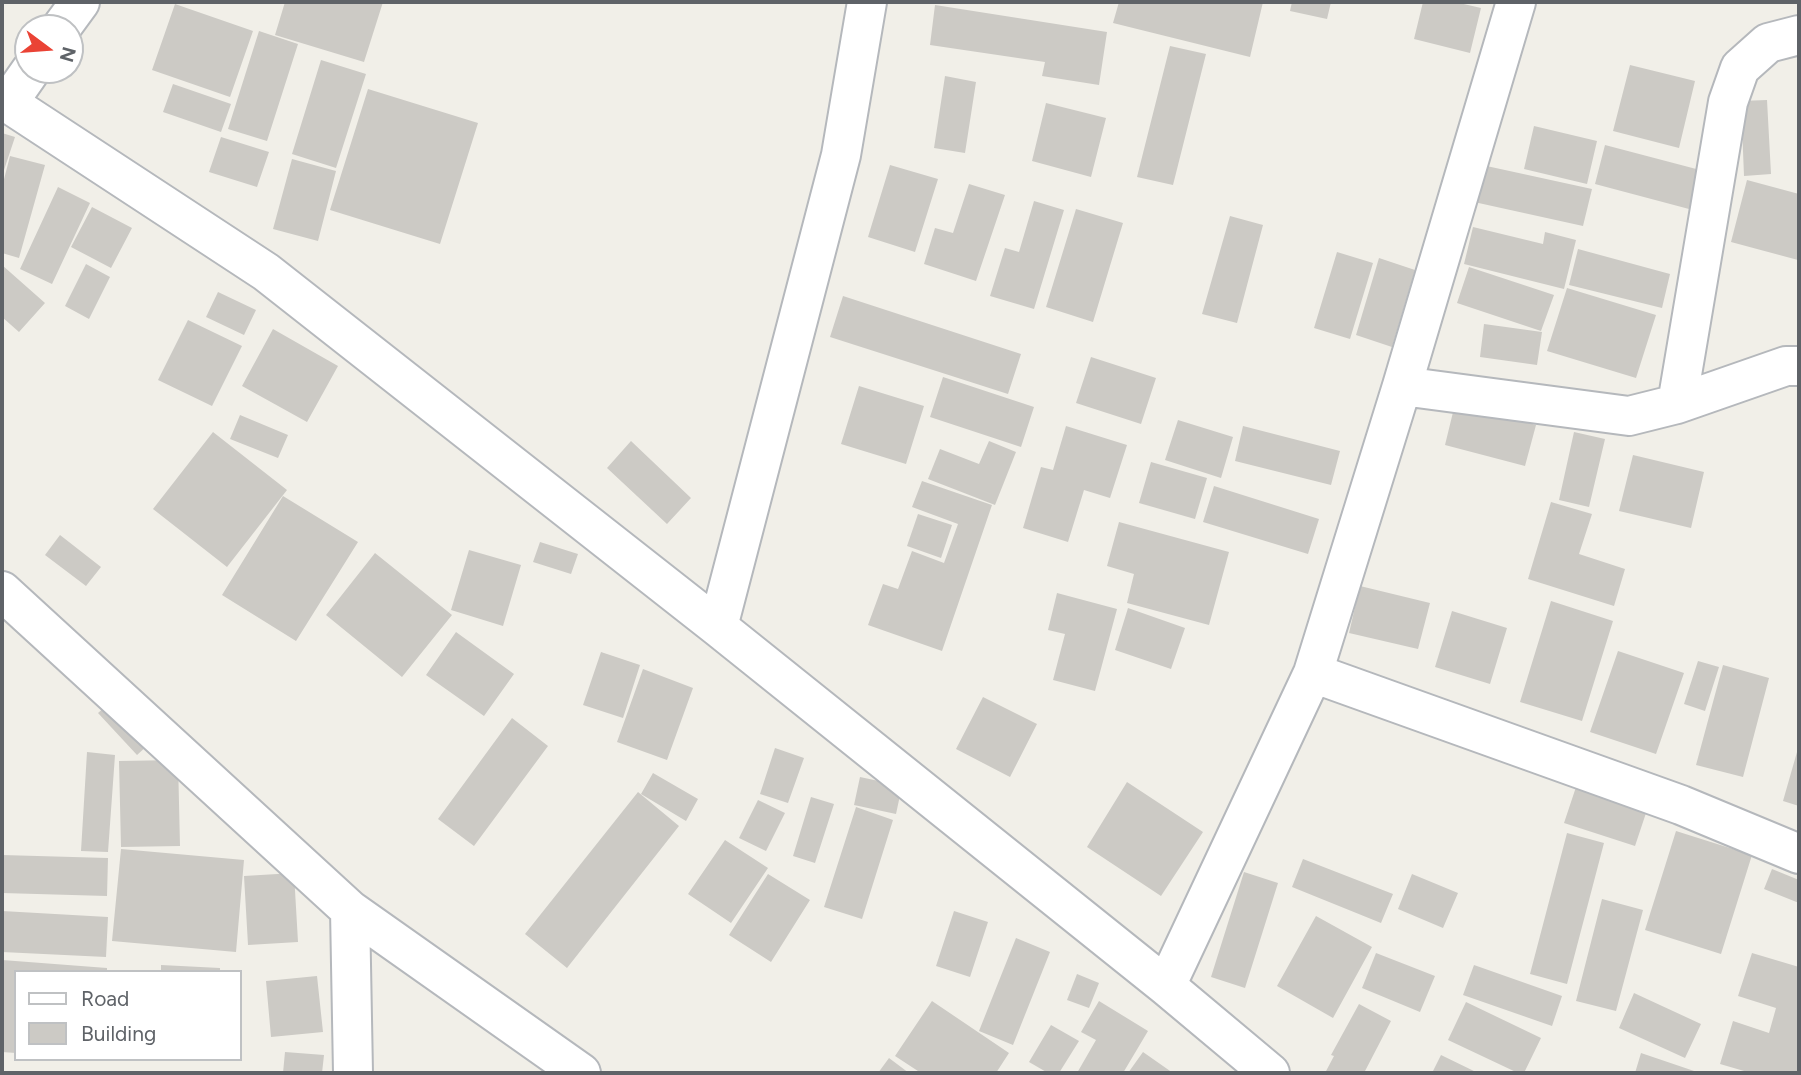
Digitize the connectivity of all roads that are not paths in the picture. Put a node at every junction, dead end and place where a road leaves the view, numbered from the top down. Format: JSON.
{"nodes":[{"id":1,"x":867,"y":2,"type":"edge"},
{"id":2,"x":1516,"y":2,"type":"edge"},
{"id":3,"x":1799,"y":35,"type":"edge"},
{"id":4,"x":20,"y":84,"type":"edge"},
{"id":5,"x":5,"y":101,"type":"edge"},
{"id":6,"x":1799,"y":366,"type":"edge"},
{"id":7,"x":1402,"y":386,"type":"junction"},
{"id":8,"x":1677,"y":404,"type":"junction"},
{"id":9,"x":2,"y":591,"type":"edge"},
{"id":10,"x":718,"y":627,"type":"junction"},
{"id":11,"x":1313,"y":673,"type":"junction"},
{"id":12,"x":1799,"y":854,"type":"edge"},
{"id":13,"x":350,"y":910,"type":"junction"},
{"id":14,"x":1166,"y":986,"type":"junction"},
{"id":15,"x":353,"y":1073,"type":"edge"},
{"id":16,"x":581,"y":1073,"type":"edge"},
{"id":17,"x":1270,"y":1073,"type":"edge"}],
"edges":[{"from":1,"to":10,"type":"street"},
{"from":2,"to":7,"type":"street"},
{"from":3,"to":8,"type":"street"},
{"from":4,"to":5,"type":"street"},
{"from":5,"to":10,"type":"street"},
{"from":6,"to":8,"type":"street"},
{"from":7,"to":8,"type":"street"},
{"from":7,"to":11,"type":"street"},
{"from":9,"to":13,"type":"street"},
{"from":10,"to":14,"type":"street"},
{"from":11,"to":12,"type":"street"},
{"from":11,"to":14,"type":"street"},
{"from":13,"to":15,"type":"street"},
{"from":13,"to":16,"type":"street"},
{"from":14,"to":17,"type":"street"}]}
